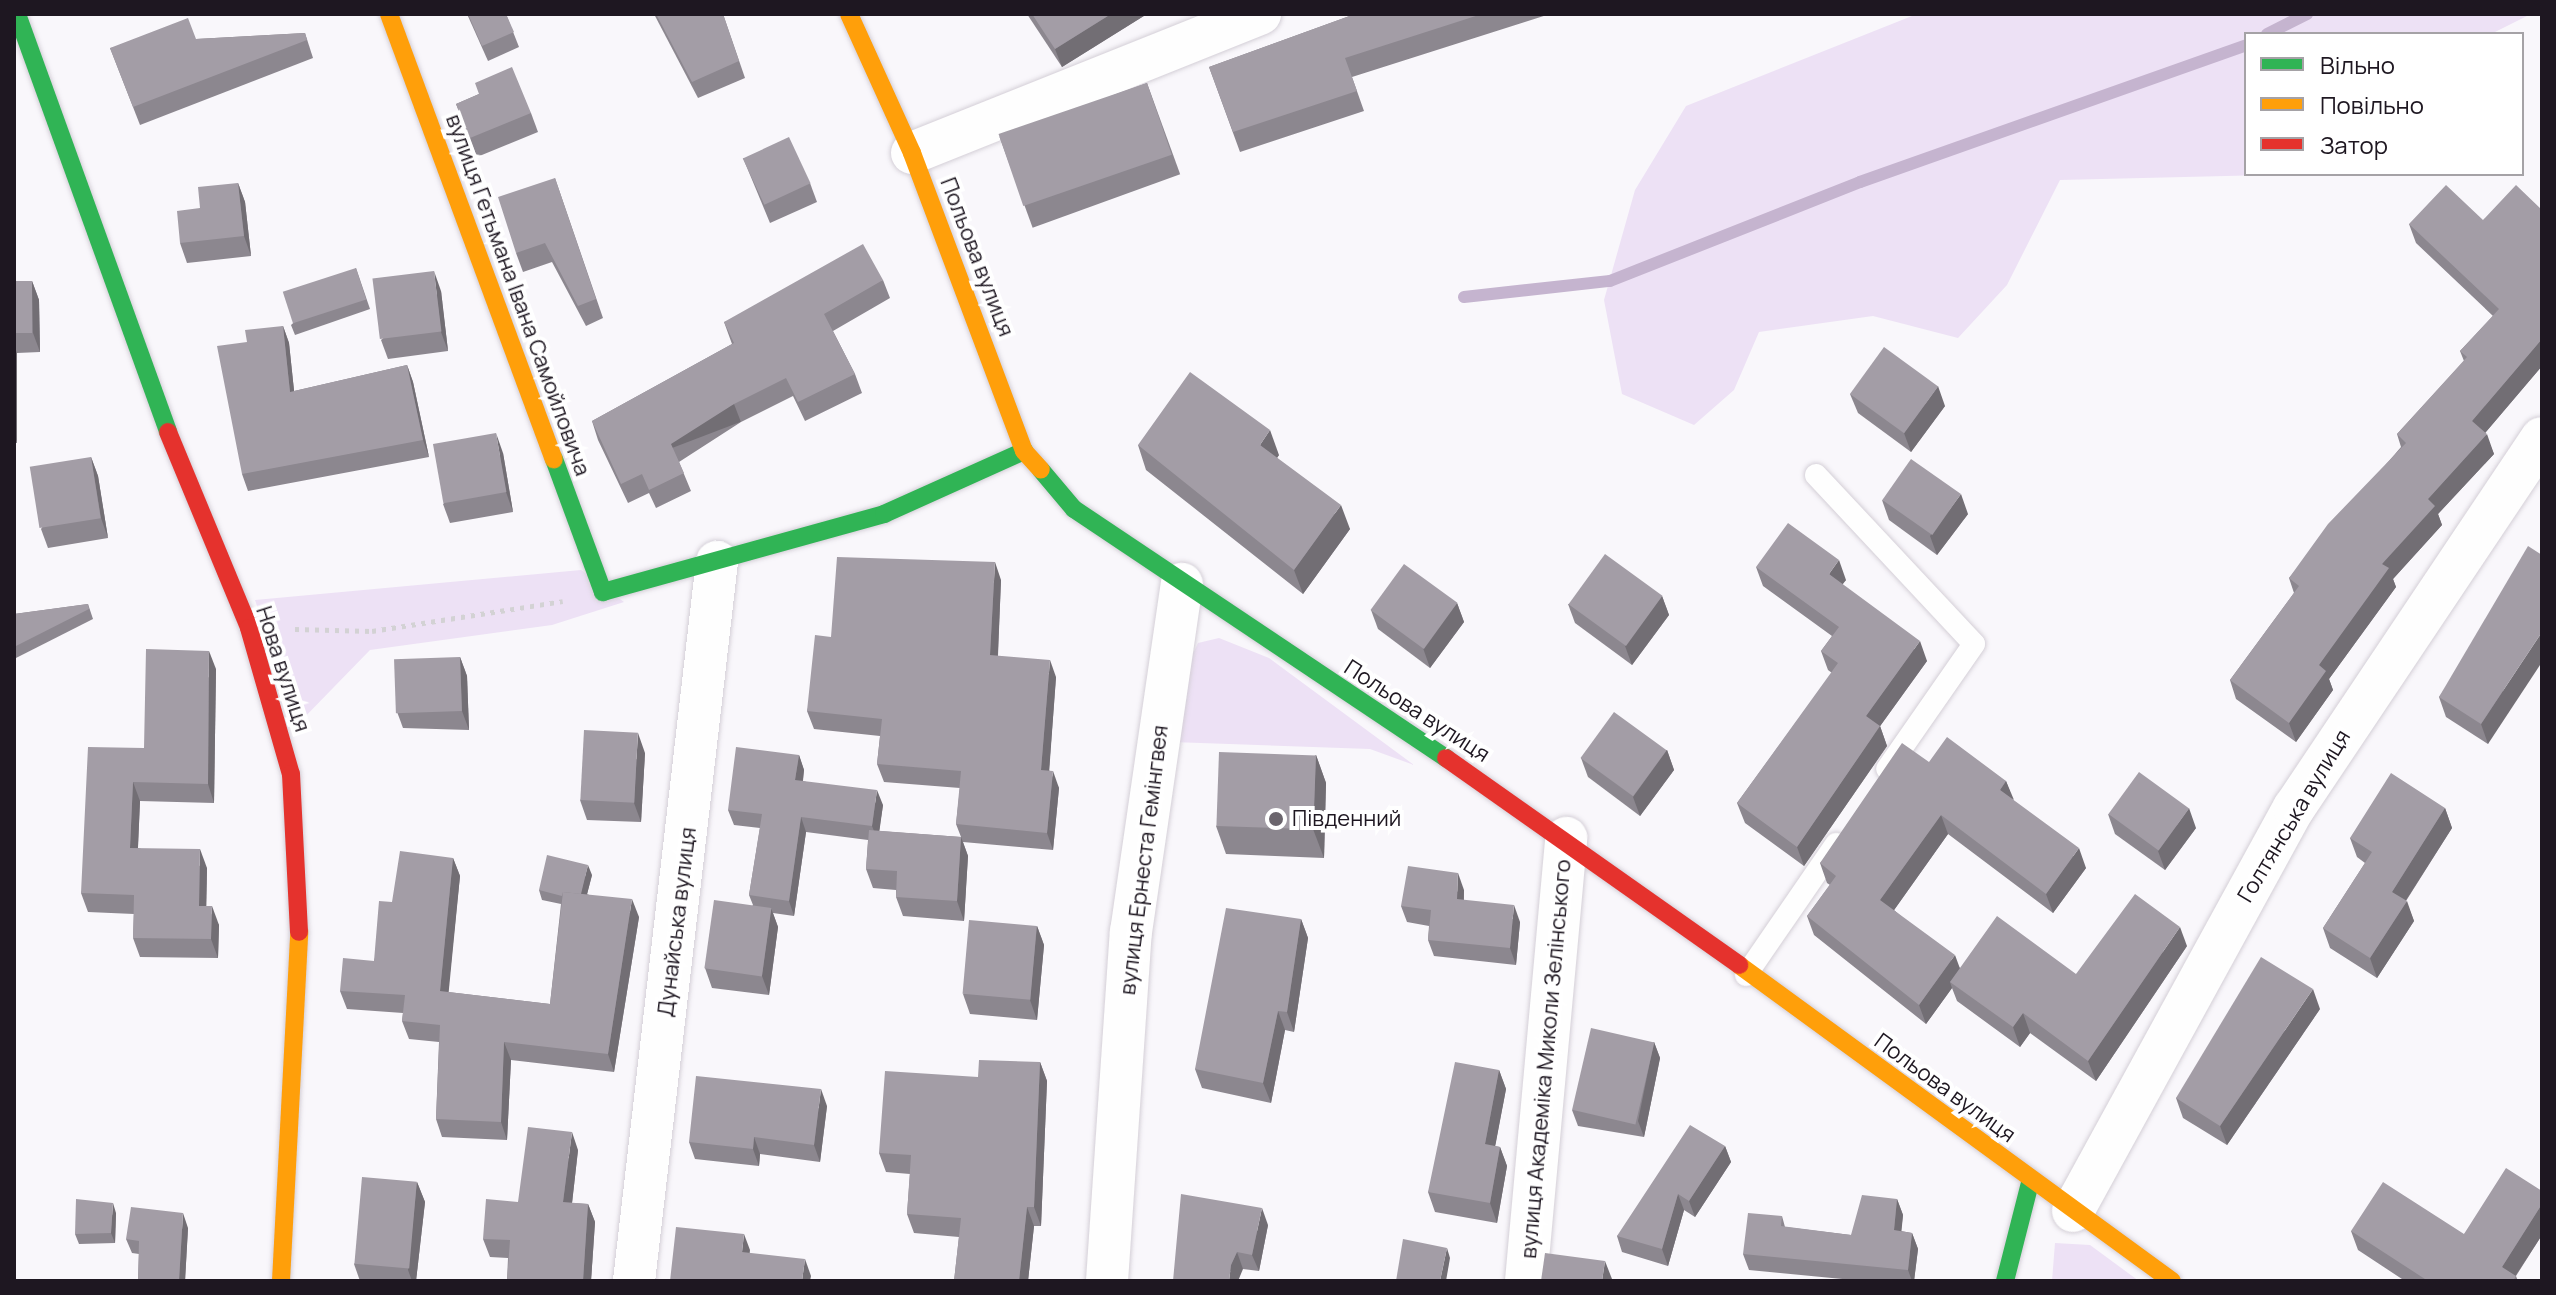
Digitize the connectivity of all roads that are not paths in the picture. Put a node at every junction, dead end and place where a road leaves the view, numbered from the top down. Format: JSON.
{"nodes":[{"id":1,"x":17,"y":14,"type":"edge"},
{"id":2,"x":389,"y":14,"type":"edge"},
{"id":3,"x":849,"y":14,"type":"edge"},
{"id":4,"x":1260,"y":14,"type":"edge"},
{"id":5,"x":912,"y":153,"type":"junction"},
{"id":6,"x":2542,"y":438,"type":"edge"},
{"id":7,"x":1024,"y":451,"type":"junction"},
{"id":8,"x":1816,"y":475,"type":"dead end"},
{"id":9,"x":717,"y":562,"type":"junction"},
{"id":10,"x":1182,"y":584,"type":"junction"},
{"id":11,"x":1877,"y":784,"type":"edge"},
{"id":12,"x":1851,"y":822,"type":"edge"},
{"id":13,"x":1566,"y":838,"type":"junction"},
{"id":14,"x":1746,"y":975,"type":"junction"},
{"id":15,"x":2031,"y":1179,"type":"junction"},
{"id":16,"x":2073,"y":1211,"type":"junction"},
{"id":17,"x":281,"y":1281,"type":"edge"},
{"id":18,"x":634,"y":1281,"type":"edge"},
{"id":19,"x":1107,"y":1281,"type":"edge"},
{"id":20,"x":1526,"y":1281,"type":"edge"},
{"id":21,"x":2005,"y":1281,"type":"edge"},
{"id":22,"x":2172,"y":1281,"type":"edge"}],
"edges":[{"from":1,"to":17,"type":"street","name":"Нова вулиця"},
{"from":2,"to":9,"type":"street","name":"вулиця Гетьмана Івана Самойловича"},
{"from":3,"to":5,"type":"street","name":"Польова вулиця"},
{"from":4,"to":5,"type":"street"},
{"from":5,"to":7,"type":"street","name":"Польова вулиця"},
{"from":6,"to":16,"type":"street","name":"Голтянська вулиця"},
{"from":7,"to":9,"type":"street"},
{"from":7,"to":10,"type":"street","name":"Польова вулиця"},
{"from":8,"to":11,"type":"lane"},
{"from":9,"to":18,"type":"street","name":"Дунайська вулиця"},
{"from":10,"to":13,"type":"street","name":"Польова вулиця"},
{"from":10,"to":19,"type":"street","name":"вулиця Ернеста Гемінгвея"},
{"from":12,"to":14,"type":"lane"},
{"from":13,"to":14,"type":"street","name":"Польова вулиця"},
{"from":13,"to":20,"type":"street","name":"вулиця Академіка Миколи Зелінського"},
{"from":14,"to":15,"type":"street","name":"Польова вулиця"},
{"from":15,"to":16,"type":"street","name":"Польова вулиця"},
{"from":15,"to":21,"type":"street"},
{"from":16,"to":22,"type":"street","name":"Польова вулиця"}]}
